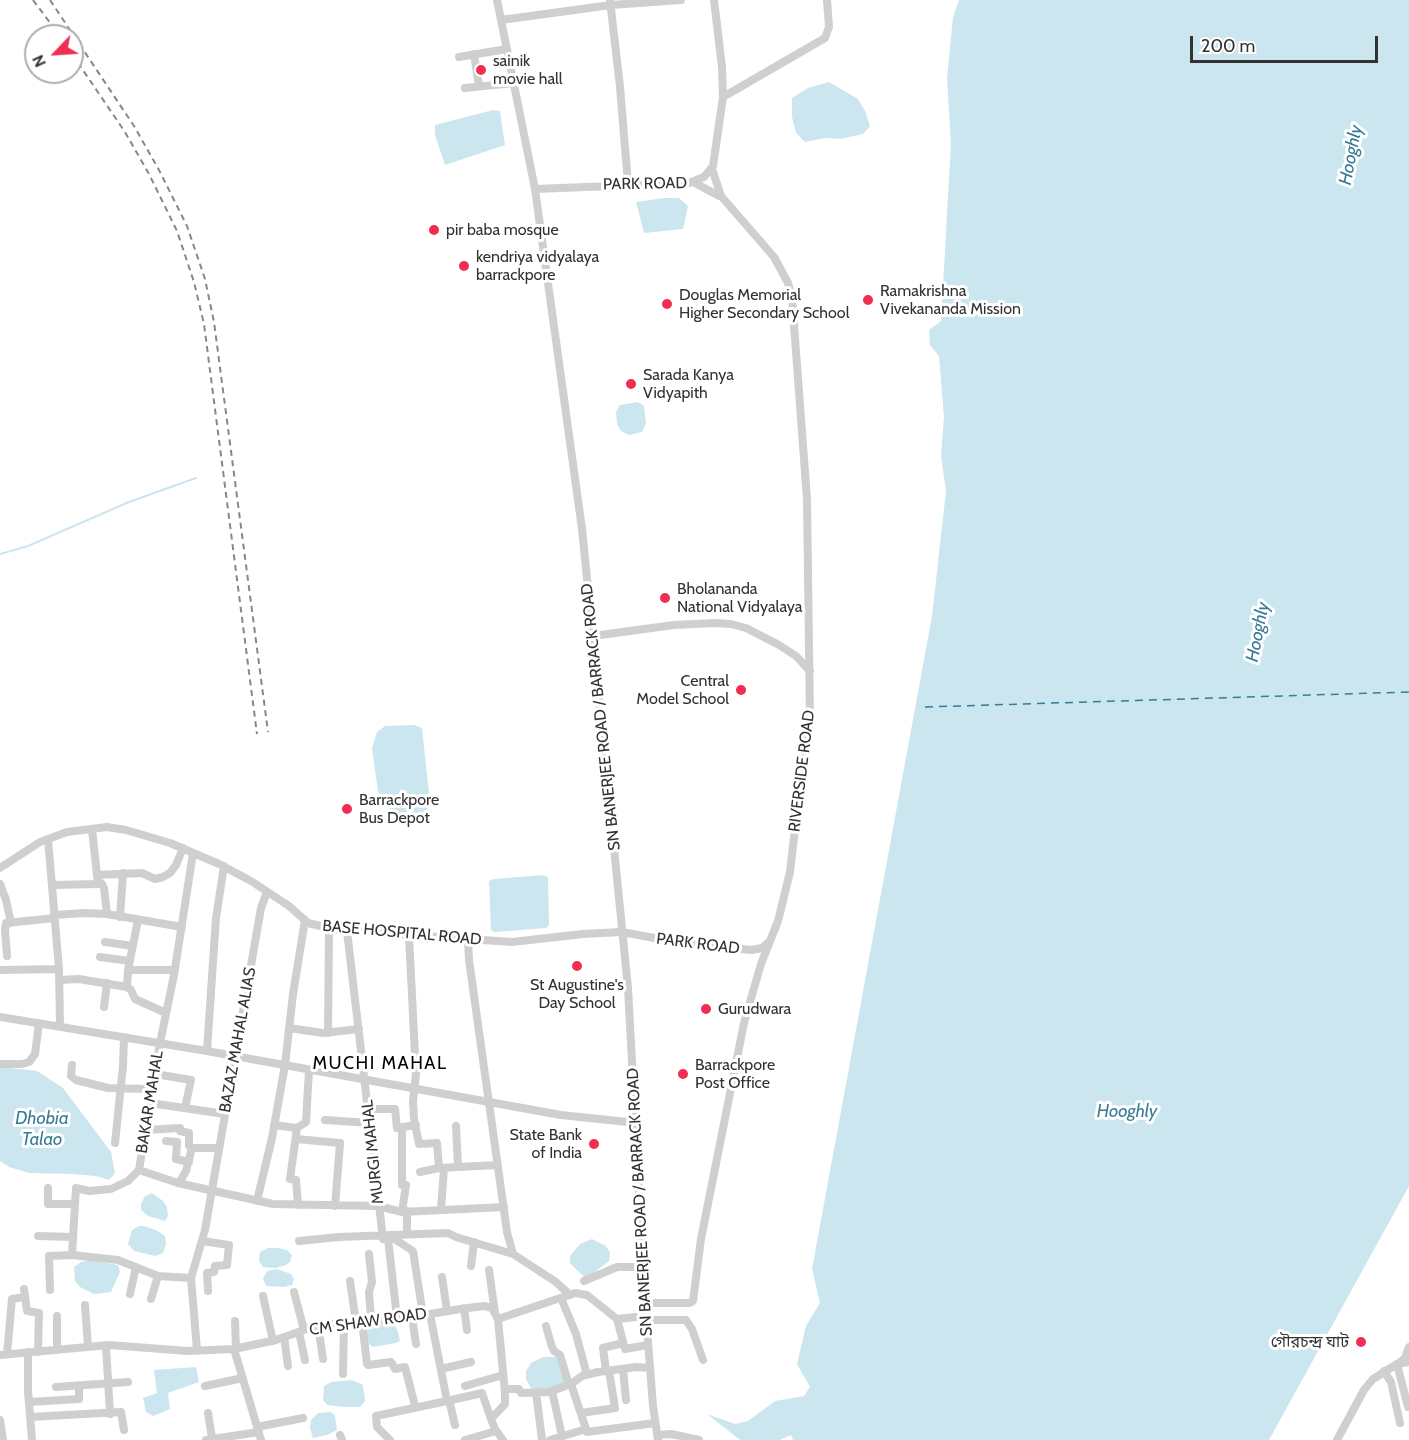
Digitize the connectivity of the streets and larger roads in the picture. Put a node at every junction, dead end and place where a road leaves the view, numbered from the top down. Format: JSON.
{"nodes":[{"id":1,"x":497,"y":0,"type":"edge"},
{"id":2,"x":681,"y":0,"type":"edge"},
{"id":3,"x":714,"y":0,"type":"edge"},
{"id":4,"x":827,"y":0,"type":"edge"},
{"id":5,"x":611,"y":3,"type":"edge"},
{"id":6,"x":501,"y":20,"type":"junction"},
{"id":7,"x":507,"y":49,"type":"junction"},
{"id":8,"x":474,"y":54,"type":"junction"},
{"id":9,"x":459,"y":57,"type":"dead end"},
{"id":10,"x":723,"y":78,"type":"junction"},
{"id":11,"x":514,"y":83,"type":"junction"},
{"id":12,"x":479,"y":86,"type":"junction"},
{"id":13,"x":740,"y":86,"type":"junction"},
{"id":14,"x":465,"y":88,"type":"dead end"},
{"id":15,"x":723,"y":97,"type":"junction"},
{"id":16,"x":712,"y":169,"type":"junction"},
{"id":17,"x":694,"y":183,"type":"junction"},
{"id":18,"x":628,"y":184,"type":"junction"},
{"id":19,"x":535,"y":189,"type":"junction"},
{"id":20,"x":721,"y":196,"type":"junction"},
{"id":21,"x":593,"y":636,"type":"junction"},
{"id":22,"x":810,"y":671,"type":"junction"},
{"id":23,"x":92,"y":829,"type":"junction"},
{"id":24,"x":48,"y":839,"type":"junction"},
{"id":25,"x":183,"y":848,"type":"junction"},
{"id":26,"x":193,"y":853,"type":"junction"},
{"id":27,"x":224,"y":866,"type":"junction"},
{"id":28,"x":0,"y":867,"type":"edge"},
{"id":29,"x":123,"y":873,"type":"junction"},
{"id":30,"x":97,"y":878,"type":"junction"},
{"id":31,"x":0,"y":884,"type":"edge"},
{"id":32,"x":53,"y":885,"type":"junction"},
{"id":33,"x":267,"y":892,"type":"junction"},
{"id":34,"x":107,"y":914,"type":"junction"},
{"id":35,"x":55,"y":917,"type":"junction"},
{"id":36,"x":120,"y":917,"type":"junction"},
{"id":37,"x":138,"y":920,"type":"junction"},
{"id":38,"x":305,"y":920,"type":"junction"},
{"id":39,"x":11,"y":923,"type":"junction"},
{"id":40,"x":182,"y":927,"type":"junction"},
{"id":41,"x":328,"y":928,"type":"junction"},
{"id":42,"x":347,"y":931,"type":"junction"},
{"id":43,"x":2,"y":932,"type":"edge"},
{"id":44,"x":622,"y":932,"type":"junction"},
{"id":45,"x":409,"y":936,"type":"junction"},
{"id":46,"x":468,"y":939,"type":"junction"},
{"id":47,"x":771,"y":939,"type":"junction"},
{"id":48,"x":105,"y":942,"type":"dead end"},
{"id":49,"x":133,"y":946,"type":"junction"},
{"id":50,"x":752,"y":950,"type":"junction"},
{"id":51,"x":7,"y":956,"type":"dead end"},
{"id":52,"x":100,"y":957,"type":"dead end"},
{"id":53,"x":130,"y":961,"type":"junction"},
{"id":54,"x":761,"y":964,"type":"junction"},
{"id":55,"x":59,"y":969,"type":"junction"},
{"id":56,"x":0,"y":970,"type":"edge"},
{"id":57,"x":128,"y":970,"type":"junction"},
{"id":58,"x":175,"y":970,"type":"junction"},
{"id":59,"x":59,"y":980,"type":"junction"},
{"id":60,"x":107,"y":983,"type":"junction"},
{"id":61,"x":127,"y":987,"type":"junction"},
{"id":62,"x":104,"y":1007,"type":"dead end"},
{"id":63,"x":166,"y":1013,"type":"junction"},
{"id":64,"x":0,"y":1017,"type":"edge"},
{"id":65,"x":39,"y":1023,"type":"junction"},
{"id":66,"x":60,"y":1026,"type":"junction"},
{"id":67,"x":289,"y":1028,"type":"junction"},
{"id":68,"x":359,"y":1029,"type":"junction"},
{"id":69,"x":328,"y":1033,"type":"junction"},
{"id":70,"x":124,"y":1037,"type":"junction"},
{"id":71,"x":160,"y":1043,"type":"junction"},
{"id":72,"x":207,"y":1051,"type":"junction"},
{"id":73,"x":235,"y":1056,"type":"junction"},
{"id":74,"x":0,"y":1064,"type":"edge"},
{"id":75,"x":72,"y":1065,"type":"dead end"},
{"id":76,"x":285,"y":1065,"type":"junction"},
{"id":77,"x":309,"y":1070,"type":"junction"},
{"id":78,"x":155,"y":1074,"type":"junction"},
{"id":79,"x":365,"y":1080,"type":"junction"},
{"id":80,"x":120,"y":1088,"type":"junction"},
{"id":81,"x":153,"y":1089,"type":"junction"},
{"id":82,"x":415,"y":1089,"type":"junction"},
{"id":83,"x":489,"y":1102,"type":"junction"},
{"id":84,"x":150,"y":1103,"type":"junction"},
{"id":85,"x":186,"y":1108,"type":"junction"},
{"id":86,"x":369,"y":1109,"type":"junction"},
{"id":87,"x":225,"y":1114,"type":"junction"},
{"id":88,"x":325,"y":1120,"type":"dead end"},
{"id":89,"x":370,"y":1123,"type":"junction"},
{"id":90,"x":637,"y":1123,"type":"junction"},
{"id":91,"x":274,"y":1125,"type":"junction"},
{"id":92,"x":416,"y":1125,"type":"junction"},
{"id":93,"x":456,"y":1126,"type":"dead end"},
{"id":94,"x":297,"y":1128,"type":"junction"},
{"id":95,"x":402,"y":1128,"type":"junction"},
{"id":96,"x":146,"y":1130,"type":"junction"},
{"id":97,"x":296,"y":1139,"type":"junction"},
{"id":98,"x":166,"y":1141,"type":"dead end"},
{"id":99,"x":115,"y":1143,"type":"dead end"},
{"id":100,"x":192,"y":1148,"type":"junction"},
{"id":101,"x":219,"y":1148,"type":"junction"},
{"id":102,"x":189,"y":1162,"type":"junction"},
{"id":103,"x":498,"y":1165,"type":"junction"},
{"id":104,"x":458,"y":1167,"type":"junction"},
{"id":105,"x":441,"y":1168,"type":"junction"},
{"id":106,"x":139,"y":1170,"type":"junction"},
{"id":107,"x":420,"y":1172,"type":"dead end"},
{"id":108,"x":179,"y":1183,"type":"junction"},
{"id":109,"x":48,"y":1188,"type":"dead end"},
{"id":110,"x":212,"y":1190,"type":"junction"},
{"id":111,"x":257,"y":1201,"type":"junction"},
{"id":112,"x":75,"y":1204,"type":"junction"},
{"id":113,"x":298,"y":1205,"type":"junction"},
{"id":114,"x":335,"y":1206,"type":"junction"},
{"id":115,"x":378,"y":1206,"type":"junction"},
{"id":116,"x":504,"y":1207,"type":"junction"},
{"id":117,"x":441,"y":1210,"type":"junction"},
{"id":118,"x":405,"y":1211,"type":"junction"},
{"id":119,"x":407,"y":1234,"type":"junction"},
{"id":120,"x":38,"y":1236,"type":"dead end"},
{"id":121,"x":73,"y":1237,"type":"junction"},
{"id":122,"x":385,"y":1237,"type":"junction"},
{"id":123,"x":202,"y":1241,"type":"junction"},
{"id":124,"x":299,"y":1241,"type":"dead end"},
{"id":125,"x":474,"y":1242,"type":"junction"},
{"id":126,"x":369,"y":1254,"type":"dead end"},
{"id":127,"x":513,"y":1254,"type":"junction"},
{"id":128,"x":72,"y":1255,"type":"junction"},
{"id":129,"x":471,"y":1266,"type":"dead end"},
{"id":130,"x":136,"y":1267,"type":"junction"},
{"id":131,"x":643,"y":1267,"type":"junction"},
{"id":132,"x":489,"y":1270,"type":"dead end"},
{"id":133,"x":158,"y":1276,"type":"junction"},
{"id":134,"x":442,"y":1277,"type":"dead end"},
{"id":135,"x":190,"y":1278,"type":"junction"},
{"id":136,"x":350,"y":1281,"type":"dead end"},
{"id":137,"x":584,"y":1281,"type":"dead end"},
{"id":138,"x":50,"y":1290,"type":"dead end"},
{"id":139,"x":208,"y":1291,"type":"dead end"},
{"id":140,"x":294,"y":1292,"type":"dead end"},
{"id":141,"x":130,"y":1294,"type":"dead end"},
{"id":142,"x":570,"y":1295,"type":"junction"},
{"id":143,"x":263,"y":1296,"type":"dead end"},
{"id":144,"x":561,"y":1298,"type":"junction"},
{"id":145,"x":151,"y":1299,"type":"dead end"},
{"id":146,"x":645,"y":1303,"type":"junction"},
{"id":147,"x":84,"y":1305,"type":"dead end"},
{"id":148,"x":464,"y":1308,"type":"junction"},
{"id":149,"x":447,"y":1311,"type":"junction"},
{"id":150,"x":427,"y":1314,"type":"junction"},
{"id":151,"x":57,"y":1316,"type":"dead end"},
{"id":152,"x":412,"y":1317,"type":"junction"},
{"id":153,"x":397,"y":1318,"type":"junction"},
{"id":154,"x":497,"y":1318,"type":"junction"},
{"id":155,"x":646,"y":1318,"type":"junction"},
{"id":156,"x":617,"y":1319,"type":"junction"},
{"id":157,"x":235,"y":1320,"type":"dead end"},
{"id":158,"x":363,"y":1321,"type":"junction"},
{"id":159,"x":344,"y":1323,"type":"junction"},
{"id":160,"x":318,"y":1325,"type":"junction"},
{"id":161,"x":546,"y":1326,"type":"dead end"},
{"id":162,"x":467,"y":1330,"type":"dead end"},
{"id":163,"x":301,"y":1331,"type":"junction"},
{"id":164,"x":284,"y":1337,"type":"junction"},
{"id":165,"x":273,"y":1341,"type":"junction"},
{"id":166,"x":623,"y":1343,"type":"junction"},
{"id":167,"x":416,"y":1344,"type":"dead end"},
{"id":168,"x":648,"y":1345,"type":"junction"},
{"id":169,"x":106,"y":1346,"type":"junction"},
{"id":170,"x":88,"y":1347,"type":"junction"},
{"id":171,"x":1409,"y":1347,"type":"edge"},
{"id":172,"x":235,"y":1348,"type":"junction"},
{"id":173,"x":57,"y":1350,"type":"junction"},
{"id":174,"x":197,"y":1350,"type":"junction"},
{"id":175,"x":28,"y":1352,"type":"junction"},
{"id":176,"x":38,"y":1352,"type":"junction"},
{"id":177,"x":3,"y":1354,"type":"edge"},
{"id":178,"x":323,"y":1359,"type":"dead end"},
{"id":179,"x":305,"y":1360,"type":"dead end"},
{"id":180,"x":703,"y":1360,"type":"dead end"},
{"id":181,"x":471,"y":1362,"type":"dead end"},
{"id":182,"x":1402,"y":1363,"type":"edge"},
{"id":183,"x":288,"y":1366,"type":"dead end"},
{"id":184,"x":650,"y":1368,"type":"junction"},
{"id":185,"x":441,"y":1369,"type":"junction"},
{"id":186,"x":623,"y":1369,"type":"junction"},
{"id":187,"x":608,"y":1371,"type":"junction"},
{"id":188,"x":1384,"y":1371,"type":"junction"},
{"id":189,"x":343,"y":1374,"type":"dead end"},
{"id":190,"x":503,"y":1375,"type":"junction"},
{"id":191,"x":587,"y":1375,"type":"junction"},
{"id":192,"x":243,"y":1378,"type":"junction"},
{"id":193,"x":128,"y":1383,"type":"dead end"},
{"id":194,"x":109,"y":1384,"type":"junction"},
{"id":195,"x":570,"y":1385,"type":"junction"},
{"id":196,"x":79,"y":1386,"type":"junction"},
{"id":197,"x":205,"y":1386,"type":"dead end"},
{"id":198,"x":465,"y":1386,"type":"dead end"},
{"id":199,"x":56,"y":1387,"type":"dead end"},
{"id":200,"x":505,"y":1389,"type":"junction"},
{"id":201,"x":552,"y":1391,"type":"junction"},
{"id":202,"x":536,"y":1392,"type":"junction"},
{"id":203,"x":448,"y":1400,"type":"junction"},
{"id":204,"x":626,"y":1400,"type":"dead end"},
{"id":205,"x":29,"y":1402,"type":"junction"},
{"id":206,"x":415,"y":1406,"type":"junction"},
{"id":207,"x":1408,"y":1407,"type":"edge"},
{"id":208,"x":208,"y":1413,"type":"dead end"},
{"id":209,"x":580,"y":1413,"type":"junction"},
{"id":210,"x":110,"y":1414,"type":"junction"},
{"id":211,"x":30,"y":1417,"type":"junction"},
{"id":212,"x":303,"y":1418,"type":"dead end"},
{"id":213,"x":491,"y":1419,"type":"junction"},
{"id":214,"x":0,"y":1420,"type":"edge"},
{"id":215,"x":655,"y":1423,"type":"junction"},
{"id":216,"x":1400,"y":1423,"type":"dead end"},
{"id":217,"x":455,"y":1425,"type":"dead end"},
{"id":218,"x":124,"y":1430,"type":"dead end"},
{"id":219,"x":496,"y":1431,"type":"junction"},
{"id":220,"x":259,"y":1433,"type":"edge"},
{"id":221,"x":588,"y":1434,"type":"edge"},
{"id":222,"x":562,"y":1436,"type":"junction"},
{"id":223,"x":574,"y":1436,"type":"edge"},
{"id":224,"x":657,"y":1438,"type":"edge"},
{"id":225,"x":209,"y":1439,"type":"edge"},
{"id":226,"x":3,"y":1440,"type":"edge"},
{"id":227,"x":32,"y":1440,"type":"edge"},
{"id":228,"x":390,"y":1440,"type":"edge"},
{"id":229,"x":465,"y":1440,"type":"edge"},
{"id":230,"x":503,"y":1440,"type":"edge"},
{"id":231,"x":542,"y":1440,"type":"edge"},
{"id":232,"x":550,"y":1440,"type":"edge"},
{"id":233,"x":699,"y":1440,"type":"edge"},
{"id":234,"x":1337,"y":1440,"type":"edge"}],
"edges":[{"from":1,"to":6,"type":"street","name":"SN BANERJEE ROAD / BARRACK ROAD"},
{"from":2,"to":5,"type":"street"},
{"from":3,"to":10,"type":"street"},
{"from":4,"to":13,"type":"street"},
{"from":5,"to":6,"type":"street"},
{"from":5,"to":18,"type":"street"},
{"from":6,"to":7,"type":"street","name":"SN BANERJEE ROAD / BARRACK ROAD"},
{"from":7,"to":8,"type":"street"},
{"from":7,"to":11,"type":"street","name":"SN BANERJEE ROAD / BARRACK ROAD"},
{"from":8,"to":9,"type":"street"},
{"from":8,"to":12,"type":"street"},
{"from":10,"to":13,"type":"street"},
{"from":10,"to":15,"type":"street"},
{"from":11,"to":12,"type":"street"},
{"from":11,"to":19,"type":"street","name":"SN BANERJEE ROAD / BARRACK ROAD"},
{"from":12,"to":14,"type":"street"},
{"from":13,"to":15,"type":"street"},
{"from":15,"to":16,"type":"street"},
{"from":16,"to":17,"type":"street","name":"PARK ROAD"},
{"from":16,"to":20,"type":"street","name":"RIVERSIDE ROAD"},
{"from":17,"to":18,"type":"street","name":"PARK ROAD"},
{"from":17,"to":20,"type":"street"},
{"from":18,"to":19,"type":"street","name":"PARK ROAD"},
{"from":19,"to":21,"type":"street","name":"SN BANERJEE ROAD / BARRACK ROAD"},
{"from":20,"to":22,"type":"street","name":"RIVERSIDE ROAD"},
{"from":21,"to":22,"type":"street"},
{"from":21,"to":44,"type":"street","name":"SN BANERJEE ROAD / BARRACK ROAD"},
{"from":22,"to":47,"type":"street","name":"RIVERSIDE ROAD"},
{"from":23,"to":24,"type":"street","name":"BASE HOSPITAL ROAD"},
{"from":23,"to":25,"type":"street","name":"BASE HOSPITAL ROAD"},
{"from":23,"to":30,"type":"street"},
{"from":24,"to":28,"type":"street","name":"BASE HOSPITAL ROAD"},
{"from":24,"to":32,"type":"street"},
{"from":25,"to":26,"type":"street","name":"BASE HOSPITAL ROAD"},
{"from":25,"to":29,"type":"street"},
{"from":26,"to":27,"type":"street","name":"BASE HOSPITAL ROAD"},
{"from":26,"to":40,"type":"street","name":"BAKAR MAHAL"},
{"from":27,"to":33,"type":"street","name":"BASE HOSPITAL ROAD"},
{"from":27,"to":72,"type":"street"},
{"from":29,"to":30,"type":"street"},
{"from":29,"to":36,"type":"street"},
{"from":30,"to":32,"type":"street"},
{"from":30,"to":34,"type":"street"},
{"from":31,"to":39,"type":"street"},
{"from":32,"to":35,"type":"street"},
{"from":33,"to":38,"type":"street","name":"BASE HOSPITAL ROAD"},
{"from":33,"to":73,"type":"street","name":"BAZAZ MAHAL ALIAS"},
{"from":34,"to":35,"type":"street"},
{"from":34,"to":36,"type":"street"},
{"from":35,"to":39,"type":"street"},
{"from":35,"to":55,"type":"street"},
{"from":36,"to":37,"type":"street"},
{"from":37,"to":40,"type":"street"},
{"from":37,"to":49,"type":"street"},
{"from":38,"to":41,"type":"street","name":"BASE HOSPITAL ROAD"},
{"from":38,"to":67,"type":"street"},
{"from":39,"to":43,"type":"street"},
{"from":40,"to":58,"type":"street","name":"BAKAR MAHAL"},
{"from":41,"to":42,"type":"street","name":"BASE HOSPITAL ROAD"},
{"from":41,"to":69,"type":"street"},
{"from":42,"to":45,"type":"street","name":"BASE HOSPITAL ROAD"},
{"from":42,"to":68,"type":"street","name":"MURGI MAHAL"},
{"from":43,"to":51,"type":"street"},
{"from":44,"to":46,"type":"street","name":"BASE HOSPITAL ROAD"},
{"from":44,"to":50,"type":"street","name":"PARK ROAD"},
{"from":44,"to":90,"type":"street","name":"SN BANERJEE ROAD / BARRACK ROAD"},
{"from":45,"to":46,"type":"street","name":"BASE HOSPITAL ROAD"},
{"from":45,"to":82,"type":"street"},
{"from":46,"to":83,"type":"street"},
{"from":47,"to":50,"type":"street","name":"PARK ROAD"},
{"from":47,"to":54,"type":"street","name":"RIVERSIDE ROAD"},
{"from":48,"to":49,"type":"street"},
{"from":49,"to":53,"type":"street"},
{"from":50,"to":54,"type":"street"},
{"from":52,"to":53,"type":"street"},
{"from":53,"to":57,"type":"street"},
{"from":54,"to":146,"type":"street","name":"RIVERSIDE ROAD"},
{"from":55,"to":56,"type":"street"},
{"from":55,"to":59,"type":"street"},
{"from":57,"to":58,"type":"street"},
{"from":57,"to":61,"type":"street"},
{"from":58,"to":63,"type":"street","name":"BAKAR MAHAL"},
{"from":59,"to":60,"type":"street"},
{"from":59,"to":66,"type":"street"},
{"from":60,"to":61,"type":"street"},
{"from":60,"to":62,"type":"street"},
{"from":61,"to":63,"type":"street"},
{"from":63,"to":71,"type":"street","name":"BAKAR MAHAL"},
{"from":64,"to":65,"type":"street"},
{"from":65,"to":66,"type":"street"},
{"from":65,"to":74,"type":"street"},
{"from":66,"to":70,"type":"street"},
{"from":67,"to":69,"type":"street"},
{"from":67,"to":76,"type":"street"},
{"from":68,"to":69,"type":"street"},
{"from":68,"to":79,"type":"street","name":"MURGI MAHAL"},
{"from":70,"to":71,"type":"street"},
{"from":70,"to":80,"type":"street"},
{"from":71,"to":72,"type":"street"},
{"from":71,"to":78,"type":"street","name":"BAKAR MAHAL"},
{"from":72,"to":73,"type":"street"},
{"from":73,"to":76,"type":"street"},
{"from":73,"to":87,"type":"street","name":"BAZAZ MAHAL ALIAS"},
{"from":75,"to":80,"type":"street"},
{"from":76,"to":77,"type":"street"},
{"from":76,"to":91,"type":"street"},
{"from":77,"to":79,"type":"street"},
{"from":77,"to":94,"type":"street"},
{"from":78,"to":81,"type":"street","name":"BAKAR MAHAL"},
{"from":78,"to":85,"type":"street"},
{"from":79,"to":82,"type":"street"},
{"from":79,"to":86,"type":"street","name":"MURGI MAHAL"},
{"from":80,"to":81,"type":"street"},
{"from":80,"to":99,"type":"street"},
{"from":81,"to":84,"type":"street","name":"BAKAR MAHAL"},
{"from":82,"to":83,"type":"street"},
{"from":82,"to":92,"type":"street"},
{"from":83,"to":90,"type":"street"},
{"from":83,"to":103,"type":"street"},
{"from":84,"to":85,"type":"street"},
{"from":84,"to":96,"type":"street","name":"BAKAR MAHAL"},
{"from":85,"to":87,"type":"street"},
{"from":86,"to":89,"type":"street","name":"MURGI MAHAL"},
{"from":86,"to":95,"type":"street"},
{"from":87,"to":101,"type":"street","name":"BAZAZ MAHAL ALIAS"},
{"from":88,"to":89,"type":"street"},
{"from":89,"to":115,"type":"street","name":"MURGI MAHAL"},
{"from":90,"to":131,"type":"street","name":"SN BANERJEE ROAD / BARRACK ROAD"},
{"from":91,"to":94,"type":"street"},
{"from":91,"to":111,"type":"street"},
{"from":92,"to":95,"type":"street"},
{"from":92,"to":105,"type":"street"},
{"from":93,"to":104,"type":"street"},
{"from":94,"to":97,"type":"street"},
{"from":95,"to":118,"type":"street"},
{"from":96,"to":100,"type":"street"},
{"from":96,"to":106,"type":"street","name":"BAKAR MAHAL"},
{"from":97,"to":113,"type":"street"},
{"from":97,"to":114,"type":"street"},
{"from":98,"to":102,"type":"street"},
{"from":100,"to":101,"type":"street"},
{"from":100,"to":102,"type":"street"},
{"from":101,"to":110,"type":"street","name":"BAZAZ MAHAL ALIAS"},
{"from":102,"to":108,"type":"street"},
{"from":103,"to":104,"type":"street"},
{"from":103,"to":116,"type":"street"},
{"from":104,"to":105,"type":"street"},
{"from":105,"to":107,"type":"street"},
{"from":105,"to":117,"type":"street"},
{"from":106,"to":108,"type":"street"},
{"from":106,"to":112,"type":"street","name":"BAKAR MAHAL"},
{"from":108,"to":110,"type":"street"},
{"from":109,"to":112,"type":"street"},
{"from":110,"to":111,"type":"street"},
{"from":110,"to":123,"type":"street","name":"BAZAZ MAHAL ALIAS"},
{"from":111,"to":113,"type":"street"},
{"from":112,"to":121,"type":"street"},
{"from":113,"to":114,"type":"street"},
{"from":114,"to":115,"type":"street"},
{"from":115,"to":118,"type":"street"},
{"from":115,"to":122,"type":"street","name":"MURGI MAHAL"},
{"from":116,"to":117,"type":"street"},
{"from":116,"to":127,"type":"street"},
{"from":117,"to":118,"type":"street"},
{"from":118,"to":119,"type":"street"},
{"from":119,"to":122,"type":"street"},
{"from":119,"to":125,"type":"street"},
{"from":120,"to":121,"type":"street"},
{"from":121,"to":128,"type":"street"},
{"from":122,"to":124,"type":"street"},
{"from":122,"to":150,"type":"street"},
{"from":122,"to":153,"type":"street","name":"MURGI MAHAL"},
{"from":123,"to":135,"type":"street","name":"BAZAZ MAHAL ALIAS"},
{"from":123,"to":139,"type":"street"},
{"from":125,"to":127,"type":"street"},
{"from":125,"to":129,"type":"street"},
{"from":126,"to":158,"type":"street"},
{"from":127,"to":142,"type":"street"},
{"from":128,"to":130,"type":"street"},
{"from":128,"to":138,"type":"street"},
{"from":130,"to":133,"type":"street"},
{"from":130,"to":141,"type":"street"},
{"from":131,"to":137,"type":"street"},
{"from":131,"to":146,"type":"street","name":"SN BANERJEE ROAD / BARRACK ROAD"},
{"from":132,"to":154,"type":"street"},
{"from":133,"to":135,"type":"street"},
{"from":133,"to":145,"type":"street"},
{"from":134,"to":149,"type":"street"},
{"from":135,"to":174,"type":"street"},
{"from":136,"to":158,"type":"street"},
{"from":140,"to":163,"type":"street"},
{"from":142,"to":144,"type":"street"},
{"from":142,"to":156,"type":"street"},
{"from":143,"to":165,"type":"street"},
{"from":144,"to":154,"type":"street"},
{"from":144,"to":191,"type":"street"},
{"from":146,"to":155,"type":"street","name":"SN BANERJEE ROAD / BARRACK ROAD"},
{"from":147,"to":170,"type":"street"},
{"from":148,"to":149,"type":"street","name":"CM SHAW ROAD"},
{"from":148,"to":154,"type":"street","name":"CM SHAW ROAD"},
{"from":148,"to":162,"type":"street"},
{"from":149,"to":150,"type":"street","name":"CM SHAW ROAD"},
{"from":150,"to":152,"type":"street","name":"CM SHAW ROAD"},
{"from":150,"to":185,"type":"street"},
{"from":151,"to":173,"type":"street"},
{"from":152,"to":153,"type":"street","name":"CM SHAW ROAD"},
{"from":152,"to":167,"type":"street"},
{"from":153,"to":158,"type":"street","name":"CM SHAW ROAD"},
{"from":154,"to":190,"type":"street"},
{"from":155,"to":156,"type":"street"},
{"from":155,"to":168,"type":"street","name":"SN BANERJEE ROAD / BARRACK ROAD"},
{"from":155,"to":180,"type":"street"},
{"from":156,"to":166,"type":"street"},
{"from":157,"to":172,"type":"street"},
{"from":158,"to":159,"type":"street","name":"CM SHAW ROAD"},
{"from":158,"to":206,"type":"street"},
{"from":159,"to":160,"type":"street","name":"CM SHAW ROAD"},
{"from":159,"to":189,"type":"street"},
{"from":160,"to":163,"type":"street","name":"CM SHAW ROAD"},
{"from":160,"to":178,"type":"street"},
{"from":161,"to":195,"type":"street"},
{"from":163,"to":164,"type":"street","name":"CM SHAW ROAD"},
{"from":163,"to":179,"type":"street"},
{"from":164,"to":165,"type":"street","name":"CM SHAW ROAD"},
{"from":164,"to":183,"type":"street"},
{"from":165,"to":172,"type":"street","name":"CM SHAW ROAD"},
{"from":166,"to":168,"type":"street"},
{"from":166,"to":187,"type":"street"},
{"from":168,"to":184,"type":"street","name":"SN BANERJEE ROAD / BARRACK ROAD"},
{"from":169,"to":170,"type":"street","name":"CM SHAW ROAD"},
{"from":169,"to":174,"type":"street","name":"CM SHAW ROAD"},
{"from":169,"to":194,"type":"street"},
{"from":170,"to":173,"type":"street","name":"CM SHAW ROAD"},
{"from":171,"to":182,"type":"street"},
{"from":172,"to":174,"type":"street","name":"CM SHAW ROAD"},
{"from":172,"to":192,"type":"street"},
{"from":173,"to":176,"type":"street","name":"CM SHAW ROAD"},
{"from":175,"to":176,"type":"street","name":"CM SHAW ROAD"},
{"from":175,"to":177,"type":"street","name":"CM SHAW ROAD"},
{"from":175,"to":205,"type":"street"},
{"from":176,"to":177,"type":"street"},
{"from":181,"to":185,"type":"street"},
{"from":182,"to":188,"type":"street"},
{"from":182,"to":207,"type":"street"},
{"from":184,"to":186,"type":"street"},
{"from":184,"to":215,"type":"street","name":"SN BANERJEE ROAD / BARRACK ROAD"},
{"from":185,"to":203,"type":"street"},
{"from":186,"to":187,"type":"street"},
{"from":186,"to":204,"type":"street"},
{"from":187,"to":191,"type":"street"},
{"from":187,"to":209,"type":"street"},
{"from":188,"to":216,"type":"street"},
{"from":188,"to":234,"type":"street"},
{"from":190,"to":198,"type":"street"},
{"from":190,"to":200,"type":"street"},
{"from":191,"to":195,"type":"street"},
{"from":192,"to":197,"type":"street"},
{"from":192,"to":220,"type":"street"},
{"from":193,"to":194,"type":"street"},
{"from":194,"to":196,"type":"street"},
{"from":194,"to":210,"type":"street"},
{"from":195,"to":201,"type":"street"},
{"from":195,"to":209,"type":"street"},
{"from":196,"to":199,"type":"street"},
{"from":196,"to":205,"type":"street"},
{"from":200,"to":202,"type":"street"},
{"from":200,"to":213,"type":"street"},
{"from":201,"to":202,"type":"street"},
{"from":201,"to":222,"type":"street"},
{"from":202,"to":231,"type":"street"},
{"from":203,"to":206,"type":"street"},
{"from":203,"to":213,"type":"street"},
{"from":203,"to":217,"type":"street"},
{"from":205,"to":211,"type":"street"},
{"from":206,"to":228,"type":"street"},
{"from":208,"to":225,"type":"street"},
{"from":209,"to":221,"type":"street"},
{"from":210,"to":211,"type":"street"},
{"from":210,"to":218,"type":"street"},
{"from":211,"to":227,"type":"street"},
{"from":212,"to":220,"type":"street"},
{"from":213,"to":219,"type":"street"},
{"from":214,"to":226,"type":"street"},
{"from":215,"to":221,"type":"street"},
{"from":215,"to":224,"type":"street","name":"SN BANERJEE ROAD / BARRACK ROAD"},
{"from":219,"to":229,"type":"street"},
{"from":219,"to":230,"type":"street"},
{"from":220,"to":225,"type":"street"},
{"from":221,"to":223,"type":"street"},
{"from":222,"to":223,"type":"street"},
{"from":222,"to":232,"type":"street"},
{"from":224,"to":233,"type":"street"}]}
